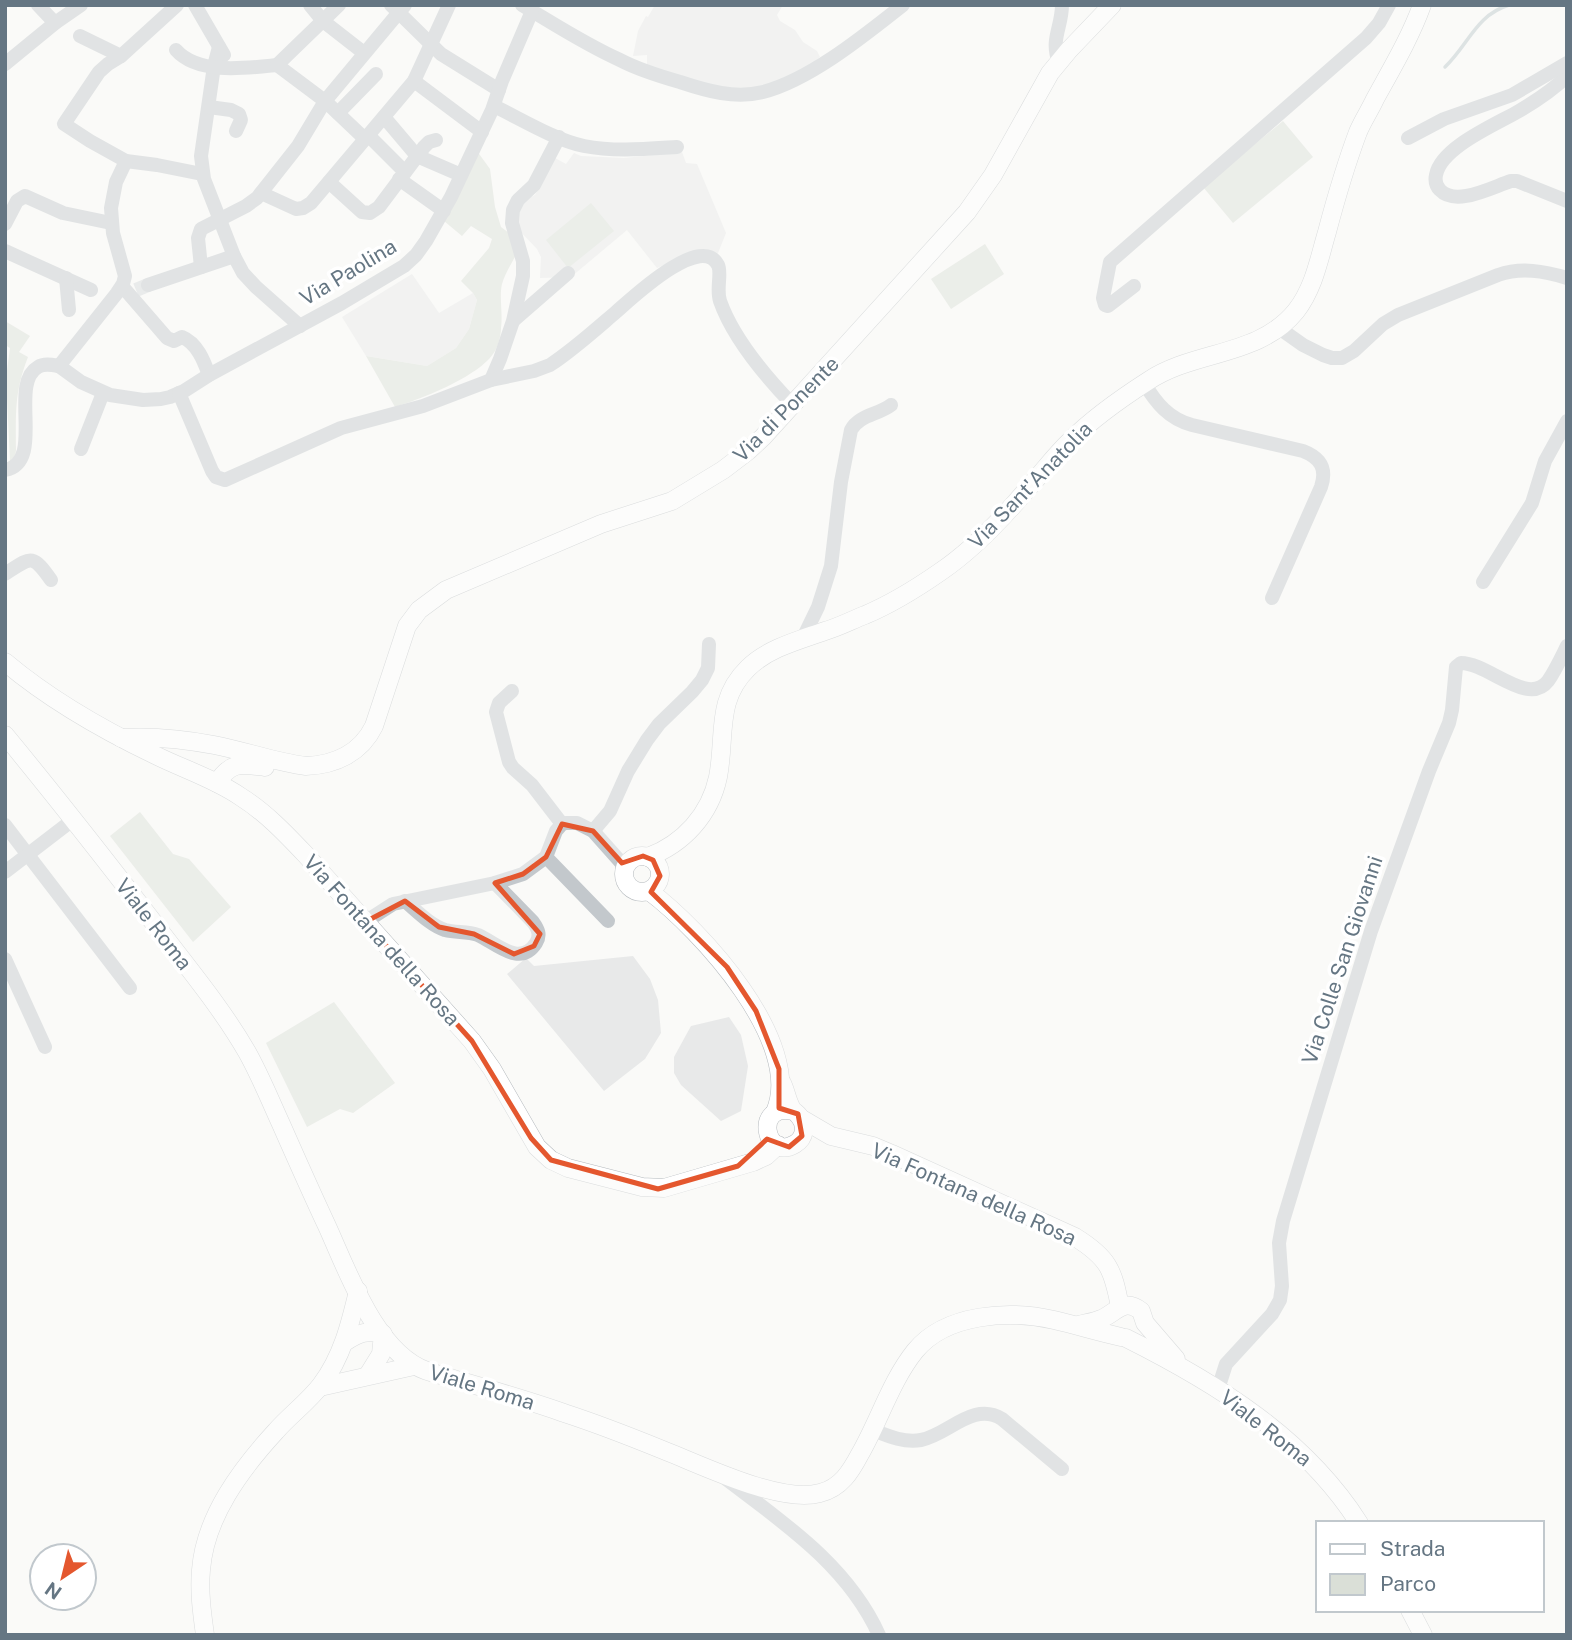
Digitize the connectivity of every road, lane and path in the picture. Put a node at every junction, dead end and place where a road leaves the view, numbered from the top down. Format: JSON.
{"nodes":[{"id":1,"x":38,"y":5,"type":"edge"},
{"id":2,"x":81,"y":5,"type":"edge"},
{"id":3,"x":177,"y":5,"type":"edge"},
{"id":4,"x":195,"y":5,"type":"edge"},
{"id":5,"x":310,"y":5,"type":"edge"},
{"id":6,"x":339,"y":5,"type":"edge"},
{"id":7,"x":449,"y":5,"type":"edge"},
{"id":8,"x":903,"y":5,"type":"edge"},
{"id":9,"x":1062,"y":5,"type":"edge"},
{"id":10,"x":1111,"y":5,"type":"edge"},
{"id":11,"x":1389,"y":5,"type":"edge"},
{"id":12,"x":1422,"y":5,"type":"edge"},
{"id":13,"x":398,"y":8,"type":"edge"},
{"id":14,"x":532,"y":11,"type":"edge"},
{"id":15,"x":323,"y":20,"type":"junction"},
{"id":16,"x":55,"y":23,"type":"junction"},
{"id":17,"x":80,"y":36,"type":"dead end"},
{"id":18,"x":430,"y":43,"type":"junction"},
{"id":19,"x":219,"y":47,"type":"junction"},
{"id":20,"x":176,"y":50,"type":"dead end"},
{"id":21,"x":364,"y":53,"type":"junction"},
{"id":22,"x":121,"y":56,"type":"junction"},
{"id":23,"x":1059,"y":62,"type":"junction"},
{"id":24,"x":1567,"y":63,"type":"edge"},
{"id":25,"x":5,"y":64,"type":"edge"},
{"id":26,"x":277,"y":65,"type":"junction"},
{"id":27,"x":214,"y":66,"type":"junction"},
{"id":28,"x":231,"y":69,"type":"junction"},
{"id":29,"x":376,"y":74,"type":"dead end"},
{"id":30,"x":1567,"y":76,"type":"edge"},
{"id":31,"x":414,"y":81,"type":"junction"},
{"id":32,"x":499,"y":90,"type":"junction"},
{"id":33,"x":325,"y":101,"type":"junction"},
{"id":34,"x":494,"y":106,"type":"junction"},
{"id":35,"x":209,"y":107,"type":"junction"},
{"id":36,"x":338,"y":113,"type":"junction"},
{"id":37,"x":384,"y":117,"type":"junction"},
{"id":38,"x":236,"y":131,"type":"dead end"},
{"id":39,"x":482,"y":132,"type":"junction"},
{"id":40,"x":367,"y":137,"type":"junction"},
{"id":41,"x":559,"y":137,"type":"junction"},
{"id":42,"x":1408,"y":138,"type":"dead end"},
{"id":43,"x":436,"y":140,"type":"dead end"},
{"id":44,"x":677,"y":147,"type":"dead end"},
{"id":45,"x":417,"y":156,"type":"junction"},
{"id":46,"x":126,"y":161,"type":"junction"},
{"id":47,"x":202,"y":174,"type":"junction"},
{"id":48,"x":402,"y":175,"type":"junction"},
{"id":49,"x":461,"y":176,"type":"junction"},
{"id":50,"x":330,"y":182,"type":"junction"},
{"id":51,"x":261,"y":193,"type":"junction"},
{"id":52,"x":1567,"y":201,"type":"edge"},
{"id":53,"x":444,"y":212,"type":"junction"},
{"id":54,"x":219,"y":219,"type":"junction"},
{"id":55,"x":111,"y":223,"type":"junction"},
{"id":56,"x":5,"y":224,"type":"edge"},
{"id":57,"x":5,"y":251,"type":"edge"},
{"id":58,"x":234,"y":256,"type":"junction"},
{"id":59,"x":201,"y":267,"type":"junction"},
{"id":60,"x":568,"y":273,"type":"dead end"},
{"id":61,"x":66,"y":278,"type":"junction"},
{"id":62,"x":1567,"y":278,"type":"edge"},
{"id":63,"x":1134,"y":286,"type":"dead end"},
{"id":64,"x":134,"y":289,"type":"junction"},
{"id":65,"x":91,"y":290,"type":"dead end"},
{"id":66,"x":69,"y":310,"type":"dead end"},
{"id":67,"x":513,"y":321,"type":"junction"},
{"id":68,"x":300,"y":326,"type":"junction"},
{"id":69,"x":1279,"y":328,"type":"junction"},
{"id":70,"x":59,"y":366,"type":"junction"},
{"id":71,"x":209,"y":375,"type":"junction"},
{"id":72,"x":497,"y":379,"type":"junction"},
{"id":73,"x":1144,"y":383,"type":"junction"},
{"id":74,"x":103,"y":393,"type":"junction"},
{"id":75,"x":179,"y":393,"type":"junction"},
{"id":76,"x":793,"y":405,"type":"junction"},
{"id":77,"x":891,"y":405,"type":"dead end"},
{"id":78,"x":1567,"y":421,"type":"edge"},
{"id":79,"x":81,"y":449,"type":"dead end"},
{"id":80,"x":5,"y":470,"type":"edge"},
{"id":81,"x":5,"y":574,"type":"edge"},
{"id":82,"x":51,"y":580,"type":"dead end"},
{"id":83,"x":1483,"y":582,"type":"dead end"},
{"id":84,"x":1272,"y":598,"type":"dead end"},
{"id":85,"x":802,"y":639,"type":"junction"},
{"id":86,"x":709,"y":644,"type":"dead end"},
{"id":87,"x":1567,"y":646,"type":"edge"},
{"id":88,"x":5,"y":662,"type":"edge"},
{"id":89,"x":512,"y":691,"type":"dead end"},
{"id":90,"x":5,"y":734,"type":"edge"},
{"id":91,"x":121,"y":738,"type":"junction"},
{"id":92,"x":214,"y":745,"type":"junction"},
{"id":93,"x":292,"y":764,"type":"junction"},
{"id":94,"x":179,"y":766,"type":"junction"},
{"id":95,"x":217,"y":783,"type":"junction"},
{"id":96,"x":74,"y":819,"type":"junction"},
{"id":97,"x":562,"y":824,"type":"junction"},
{"id":98,"x":5,"y":825,"type":"edge"},
{"id":99,"x":593,"y":831,"type":"junction"},
{"id":100,"x":27,"y":853,"type":"junction"},
{"id":101,"x":546,"y":857,"type":"junction"},
{"id":102,"x":645,"y":871,"type":"junction"},
{"id":103,"x":5,"y":872,"type":"edge"},
{"id":104,"x":495,"y":883,"type":"junction"},
{"id":105,"x":405,"y":901,"type":"junction"},
{"id":106,"x":608,"y":921,"type":"dead end"},
{"id":107,"x":365,"y":922,"type":"junction"},
{"id":108,"x":5,"y":958,"type":"edge"},
{"id":109,"x":130,"y":988,"type":"dead end"},
{"id":110,"x":45,"y":1047,"type":"dead end"},
{"id":111,"x":790,"y":1114,"type":"junction"},
{"id":112,"x":831,"y":1136,"type":"junction"},
{"id":113,"x":780,"y":1142,"type":"junction"},
{"id":114,"x":1110,"y":1268,"type":"junction"},
{"id":115,"x":358,"y":1291,"type":"junction"},
{"id":116,"x":1118,"y":1309,"type":"junction"},
{"id":117,"x":1143,"y":1317,"type":"junction"},
{"id":118,"x":1075,"y":1326,"type":"junction"},
{"id":119,"x":383,"y":1334,"type":"junction"},
{"id":120,"x":1123,"y":1338,"type":"junction"},
{"id":121,"x":345,"y":1342,"type":"junction"},
{"id":122,"x":414,"y":1366,"type":"junction"},
{"id":123,"x":1191,"y":1373,"type":"junction"},
{"id":124,"x":368,"y":1375,"type":"junction"},
{"id":125,"x":320,"y":1387,"type":"junction"},
{"id":126,"x":1218,"y":1389,"type":"junction"},
{"id":127,"x":873,"y":1430,"type":"junction"},
{"id":128,"x":1062,"y":1469,"type":"dead end"},
{"id":129,"x":713,"y":1470,"type":"junction"},
{"id":130,"x":1358,"y":1521,"type":"edge"},
{"id":131,"x":1411,"y":1612,"type":"edge"},
{"id":132,"x":205,"y":1635,"type":"edge"},
{"id":133,"x":879,"y":1635,"type":"edge"},
{"id":134,"x":1423,"y":1635,"type":"edge"}],
"edges":[{"from":1,"to":16,"type":"street"},
{"from":2,"to":16,"type":"street"},
{"from":3,"to":22,"type":"street"},
{"from":4,"to":19,"type":"street"},
{"from":5,"to":15,"type":"street"},
{"from":6,"to":15,"type":"street"},
{"from":7,"to":18,"type":"street"},
{"from":8,"to":14,"type":"street"},
{"from":9,"to":23,"type":"street"},
{"from":10,"to":23,"type":"main road","name":"Via di Ponente"},
{"from":11,"to":63,"type":"street"},
{"from":12,"to":69,"type":"main road","name":"Via Sant'Anatolia"},
{"from":13,"to":18,"type":"street"},
{"from":13,"to":21,"type":"street"},
{"from":14,"to":32,"type":"street","name":"Via Paolina"},
{"from":15,"to":21,"type":"street"},
{"from":15,"to":26,"type":"street"},
{"from":16,"to":25,"type":"street"},
{"from":17,"to":22,"type":"street"},
{"from":18,"to":31,"type":"street"},
{"from":18,"to":32,"type":"street"},
{"from":19,"to":27,"type":"street"},
{"from":19,"to":28,"type":"street"},
{"from":20,"to":27,"type":"street"},
{"from":21,"to":33,"type":"street"},
{"from":22,"to":46,"type":"street"},
{"from":23,"to":76,"type":"main road","name":"Via di Ponente"},
{"from":24,"to":42,"type":"street"},
{"from":26,"to":28,"type":"street"},
{"from":26,"to":33,"type":"street"},
{"from":27,"to":28,"type":"street"},
{"from":27,"to":35,"type":"street"},
{"from":29,"to":36,"type":"street"},
{"from":30,"to":52,"type":"street"},
{"from":31,"to":37,"type":"street"},
{"from":31,"to":39,"type":"street"},
{"from":32,"to":34,"type":"street","name":"Via Paolina"},
{"from":33,"to":36,"type":"street"},
{"from":33,"to":51,"type":"street"},
{"from":34,"to":39,"type":"street","name":"Via Paolina"},
{"from":34,"to":41,"type":"street"},
{"from":35,"to":38,"type":"street"},
{"from":35,"to":47,"type":"street"},
{"from":36,"to":40,"type":"street"},
{"from":37,"to":40,"type":"street"},
{"from":37,"to":45,"type":"street"},
{"from":39,"to":49,"type":"street","name":"Via Paolina"},
{"from":40,"to":48,"type":"street"},
{"from":40,"to":50,"type":"street"},
{"from":41,"to":44,"type":"street"},
{"from":41,"to":67,"type":"street"},
{"from":43,"to":45,"type":"street"},
{"from":45,"to":48,"type":"street"},
{"from":45,"to":49,"type":"street"},
{"from":46,"to":47,"type":"street"},
{"from":46,"to":55,"type":"street"},
{"from":47,"to":54,"type":"street"},
{"from":48,"to":50,"type":"street"},
{"from":48,"to":53,"type":"street"},
{"from":49,"to":53,"type":"street","name":"Via Paolina"},
{"from":50,"to":51,"type":"street"},
{"from":51,"to":54,"type":"street"},
{"from":53,"to":68,"type":"street","name":"Via Paolina"},
{"from":54,"to":58,"type":"street"},
{"from":54,"to":59,"type":"street"},
{"from":55,"to":56,"type":"street"},
{"from":55,"to":64,"type":"street"},
{"from":57,"to":61,"type":"street"},
{"from":58,"to":59,"type":"street"},
{"from":58,"to":68,"type":"street"},
{"from":59,"to":64,"type":"street"},
{"from":60,"to":67,"type":"street"},
{"from":61,"to":65,"type":"street"},
{"from":61,"to":66,"type":"street"},
{"from":62,"to":69,"type":"street"},
{"from":64,"to":70,"type":"street"},
{"from":64,"to":71,"type":"street"},
{"from":67,"to":72,"type":"street"},
{"from":68,"to":71,"type":"street","name":"Via Paolina"},
{"from":69,"to":73,"type":"main road","name":"Via Sant'Anatolia"},
{"from":70,"to":74,"type":"street","name":"Via Paolina"},
{"from":70,"to":80,"type":"street"},
{"from":71,"to":75,"type":"street","name":"Via Paolina"},
{"from":72,"to":75,"type":"street"},
{"from":72,"to":76,"type":"street"},
{"from":73,"to":84,"type":"street"},
{"from":73,"to":85,"type":"main road","name":"Via Sant'Anatolia"},
{"from":74,"to":75,"type":"street","name":"Via Paolina"},
{"from":74,"to":79,"type":"street"},
{"from":76,"to":93,"type":"main road","name":"Via di Ponente"},
{"from":77,"to":85,"type":"street"},
{"from":78,"to":83,"type":"street"},
{"from":81,"to":82,"type":"street"},
{"from":85,"to":102,"type":"main road","name":"Via Sant'Anatolia"},
{"from":86,"to":99,"type":"street"},
{"from":87,"to":126,"type":"street","name":"Via Colle San Giovanni"},
{"from":88,"to":91,"type":"main road","name":"Via Fontana della Rosa"},
{"from":89,"to":97,"type":"street"},
{"from":90,"to":96,"type":"main road","name":"Viale Roma"},
{"from":91,"to":92,"type":"main road","name":"Via di Ponente"},
{"from":91,"to":94,"type":"main road","name":"Via Fontana della Rosa"},
{"from":92,"to":93,"type":"main road","name":"Via di Ponente"},
{"from":92,"to":94,"type":"main road"},
{"from":93,"to":95,"type":"main road","name":"Via di Ponente"},
{"from":94,"to":95,"type":"main road","name":"Via Fontana della Rosa"},
{"from":95,"to":107,"type":"main road","name":"Via Fontana della Rosa"},
{"from":96,"to":100,"type":"street"},
{"from":96,"to":115,"type":"main road","name":"Viale Roma"},
{"from":97,"to":99,"type":"street"},
{"from":97,"to":101,"type":"street"},
{"from":98,"to":100,"type":"street"},
{"from":99,"to":102,"type":"street"},
{"from":100,"to":103,"type":"street"},
{"from":100,"to":109,"type":"street"},
{"from":101,"to":104,"type":"street"},
{"from":101,"to":106,"type":"street"},
{"from":102,"to":111,"type":"main road"},
{"from":104,"to":105,"type":"street"},
{"from":104,"to":105,"type":"street"},
{"from":105,"to":107,"type":"street"},
{"from":107,"to":113,"type":"main road","name":"Via Fontana della Rosa"},
{"from":108,"to":110,"type":"street"},
{"from":111,"to":112,"type":"main road","name":"Via Fontana della Rosa"},
{"from":111,"to":113,"type":"main road"},
{"from":111,"to":113,"type":"main road"},
{"from":112,"to":113,"type":"main road","name":"Via Fontana della Rosa"},
{"from":112,"to":114,"type":"main road","name":"Via Fontana della Rosa"},
{"from":114,"to":116,"type":"main road"},
{"from":114,"to":117,"type":"main road","name":"Via Fontana della Rosa"},
{"from":115,"to":119,"type":"main road","name":"Viale Roma"},
{"from":115,"to":121,"type":"main road"},
{"from":116,"to":117,"type":"main road"},
{"from":116,"to":118,"type":"main road"},
{"from":116,"to":120,"type":"main road"},
{"from":117,"to":120,"type":"main road"},
{"from":117,"to":123,"type":"main road","name":"Viale Roma"},
{"from":118,"to":120,"type":"main road","name":"Viale Roma"},
{"from":118,"to":127,"type":"main road","name":"Viale Roma"},
{"from":119,"to":121,"type":"main road"},
{"from":119,"to":122,"type":"main road","name":"Viale Roma"},
{"from":119,"to":124,"type":"main road"},
{"from":120,"to":123,"type":"main road","name":"Viale Roma"},
{"from":121,"to":125,"type":"main road"},
{"from":122,"to":124,"type":"main road"},
{"from":122,"to":129,"type":"main road","name":"Viale Roma"},
{"from":123,"to":126,"type":"main road","name":"Viale Roma"},
{"from":124,"to":125,"type":"main road"},
{"from":125,"to":132,"type":"main road"},
{"from":126,"to":130,"type":"main road","name":"Viale Roma"},
{"from":127,"to":128,"type":"street"},
{"from":127,"to":129,"type":"main road","name":"Viale Roma"},
{"from":129,"to":133,"type":"street"},
{"from":131,"to":134,"type":"main road"}]}
